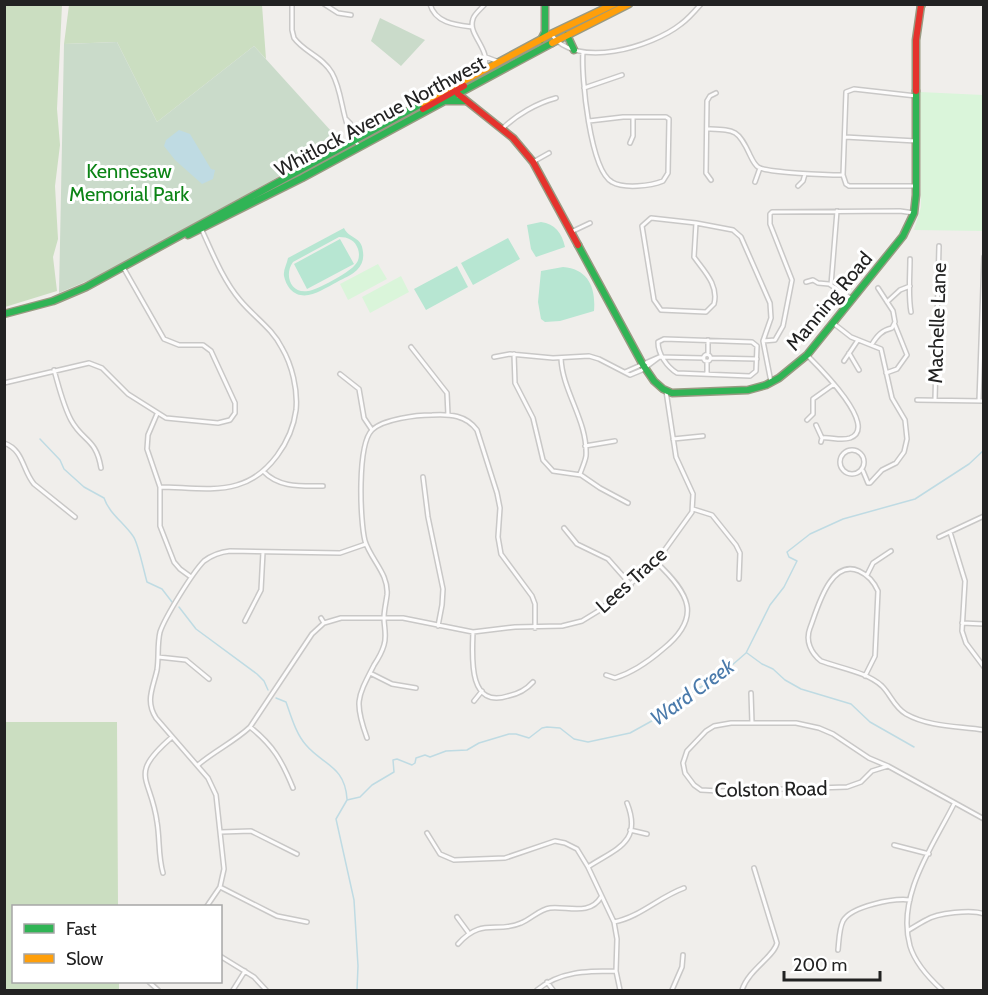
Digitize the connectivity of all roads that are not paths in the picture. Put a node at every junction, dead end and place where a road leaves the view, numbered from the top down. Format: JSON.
{"nodes":[{"id":1,"x":292,"y":4,"type":"edge"},
{"id":2,"x":324,"y":4,"type":"edge"},
{"id":3,"x":430,"y":4,"type":"edge"},
{"id":4,"x":485,"y":4,"type":"edge"},
{"id":5,"x":545,"y":4,"type":"edge"},
{"id":6,"x":614,"y":4,"type":"edge"},
{"id":7,"x":629,"y":4,"type":"edge"},
{"id":8,"x":701,"y":4,"type":"edge"},
{"id":9,"x":921,"y":5,"type":"edge"},
{"id":10,"x":351,"y":15,"type":"dead end"},
{"id":11,"x":545,"y":19,"type":"junction"},
{"id":12,"x":472,"y":27,"type":"junction"},
{"id":13,"x":551,"y":34,"type":"junction"},
{"id":14,"x":567,"y":34,"type":"junction"},
{"id":15,"x":540,"y":40,"type":"junction"},
{"id":16,"x":555,"y":41,"type":"junction"},
{"id":17,"x":574,"y":50,"type":"junction"},
{"id":18,"x":583,"y":52,"type":"junction"},
{"id":19,"x":486,"y":57,"type":"junction"},
{"id":20,"x":498,"y":63,"type":"junction"},
{"id":21,"x":483,"y":71,"type":"junction"},
{"id":22,"x":622,"y":75,"type":"dead end"},
{"id":23,"x":584,"y":88,"type":"junction"},
{"id":24,"x":467,"y":89,"type":"junction"},
{"id":25,"x":455,"y":90,"type":"junction"},
{"id":26,"x":716,"y":93,"type":"dead end"},
{"id":27,"x":916,"y":96,"type":"junction"},
{"id":28,"x":556,"y":98,"type":"dead end"},
{"id":29,"x":467,"y":101,"type":"junction"},
{"id":30,"x":442,"y":102,"type":"junction"},
{"id":31,"x":633,"y":117,"type":"junction"},
{"id":32,"x":412,"y":119,"type":"junction"},
{"id":33,"x":590,"y":121,"type":"junction"},
{"id":34,"x":502,"y":129,"type":"junction"},
{"id":35,"x":707,"y":129,"type":"junction"},
{"id":36,"x":845,"y":137,"type":"junction"},
{"id":37,"x":356,"y":140,"type":"junction"},
{"id":38,"x":916,"y":141,"type":"junction"},
{"id":39,"x":630,"y":143,"type":"dead end"},
{"id":40,"x":360,"y":147,"type":"junction"},
{"id":41,"x":549,"y":153,"type":"dead end"},
{"id":42,"x":533,"y":162,"type":"junction"},
{"id":43,"x":760,"y":168,"type":"junction"},
{"id":44,"x":804,"y":174,"type":"junction"},
{"id":45,"x":843,"y":175,"type":"junction"},
{"id":46,"x":711,"y":180,"type":"dead end"},
{"id":47,"x":755,"y":182,"type":"dead end"},
{"id":48,"x":798,"y":186,"type":"dead end"},
{"id":49,"x":916,"y":186,"type":"junction"},
{"id":50,"x":837,"y":211,"type":"junction"},
{"id":51,"x":914,"y":213,"type":"junction"},
{"id":52,"x":590,"y":223,"type":"dead end"},
{"id":53,"x":696,"y":223,"type":"junction"},
{"id":54,"x":200,"y":226,"type":"junction"},
{"id":55,"x":572,"y":232,"type":"junction"},
{"id":56,"x":939,"y":246,"type":"dead end"},
{"id":57,"x":984,"y":257,"type":"edge"},
{"id":58,"x":910,"y":260,"type":"dead end"},
{"id":59,"x":123,"y":267,"type":"junction"},
{"id":60,"x":806,"y":282,"type":"dead end"},
{"id":61,"x":831,"y":285,"type":"junction"},
{"id":62,"x":910,"y":286,"type":"junction"},
{"id":63,"x":878,"y":288,"type":"dead end"},
{"id":64,"x":852,"y":299,"type":"junction"},
{"id":65,"x":887,"y":302,"type":"junction"},
{"id":66,"x":911,"y":312,"type":"dead end"},
{"id":67,"x":4,"y":314,"type":"edge"},
{"id":68,"x":833,"y":323,"type":"junction"},
{"id":69,"x":895,"y":325,"type":"junction"},
{"id":70,"x":708,"y":340,"type":"junction"},
{"id":71,"x":858,"y":340,"type":"junction"},
{"id":72,"x":763,"y":341,"type":"junction"},
{"id":73,"x":872,"y":344,"type":"junction"},
{"id":74,"x":411,"y":347,"type":"dead end"},
{"id":75,"x":849,"y":353,"type":"junction"},
{"id":76,"x":514,"y":354,"type":"junction"},
{"id":77,"x":708,"y":354,"type":"junction"},
{"id":78,"x":807,"y":355,"type":"junction"},
{"id":79,"x":494,"y":357,"type":"dead end"},
{"id":80,"x":660,"y":357,"type":"junction"},
{"id":81,"x":561,"y":358,"type":"junction"},
{"id":82,"x":704,"y":358,"type":"junction"},
{"id":83,"x":711,"y":358,"type":"junction"},
{"id":84,"x":757,"y":359,"type":"junction"},
{"id":85,"x":707,"y":361,"type":"junction"},
{"id":86,"x":844,"y":361,"type":"dead end"},
{"id":87,"x":644,"y":366,"type":"junction"},
{"id":88,"x":54,"y":370,"type":"junction"},
{"id":89,"x":860,"y":370,"type":"dead end"},
{"id":90,"x":886,"y":373,"type":"junction"},
{"id":91,"x":340,"y":374,"type":"dead end"},
{"id":92,"x":707,"y":375,"type":"junction"},
{"id":93,"x":4,"y":382,"type":"edge"},
{"id":94,"x":771,"y":382,"type":"junction"},
{"id":95,"x":834,"y":384,"type":"junction"},
{"id":96,"x":666,"y":391,"type":"junction"},
{"id":97,"x":917,"y":400,"type":"dead end"},
{"id":98,"x":935,"y":400,"type":"junction"},
{"id":99,"x":981,"y":401,"type":"edge"},
{"id":100,"x":157,"y":414,"type":"junction"},
{"id":101,"x":448,"y":415,"type":"junction"},
{"id":102,"x":807,"y":420,"type":"dead end"},
{"id":103,"x":816,"y":425,"type":"dead end"},
{"id":104,"x":372,"y":430,"type":"junction"},
{"id":105,"x":703,"y":436,"type":"dead end"},
{"id":106,"x":673,"y":439,"type":"junction"},
{"id":107,"x":615,"y":441,"type":"dead end"},
{"id":108,"x":4,"y":443,"type":"edge"},
{"id":109,"x":585,"y":446,"type":"junction"},
{"id":110,"x":100,"y":468,"type":"dead end"},
{"id":111,"x":263,"y":471,"type":"junction"},
{"id":112,"x":862,"y":471,"type":"junction"},
{"id":113,"x":580,"y":474,"type":"junction"},
{"id":114,"x":423,"y":477,"type":"dead end"},
{"id":115,"x":323,"y":486,"type":"dead end"},
{"id":116,"x":160,"y":487,"type":"junction"},
{"id":117,"x":628,"y":503,"type":"dead end"},
{"id":118,"x":693,"y":508,"type":"junction"},
{"id":119,"x":984,"y":516,"type":"edge"},
{"id":120,"x":75,"y":517,"type":"dead end"},
{"id":121,"x":564,"y":528,"type":"dead end"},
{"id":122,"x":950,"y":532,"type":"junction"},
{"id":123,"x":939,"y":537,"type":"dead end"},
{"id":124,"x":366,"y":544,"type":"junction"},
{"id":125,"x":891,"y":551,"type":"dead end"},
{"id":126,"x":263,"y":552,"type":"junction"},
{"id":127,"x":656,"y":562,"type":"junction"},
{"id":128,"x":867,"y":575,"type":"junction"},
{"id":129,"x":192,"y":578,"type":"junction"},
{"id":130,"x":739,"y":579,"type":"dead end"},
{"id":131,"x":631,"y":585,"type":"junction"},
{"id":132,"x":384,"y":617,"type":"junction"},
{"id":133,"x":321,"y":618,"type":"dead end"},
{"id":134,"x":244,"y":621,"type":"dead end"},
{"id":135,"x":324,"y":623,"type":"junction"},
{"id":136,"x":962,"y":624,"type":"junction"},
{"id":137,"x":984,"y":624,"type":"edge"},
{"id":138,"x":438,"y":626,"type":"junction"},
{"id":139,"x":535,"y":628,"type":"junction"},
{"id":140,"x":473,"y":633,"type":"junction"},
{"id":141,"x":158,"y":657,"type":"junction"},
{"id":142,"x":984,"y":667,"type":"edge"},
{"id":143,"x":370,"y":673,"type":"junction"},
{"id":144,"x":606,"y":675,"type":"dead end"},
{"id":145,"x":865,"y":676,"type":"junction"},
{"id":146,"x":209,"y":680,"type":"dead end"},
{"id":147,"x":532,"y":682,"type":"dead end"},
{"id":148,"x":416,"y":688,"type":"dead end"},
{"id":149,"x":482,"y":692,"type":"junction"},
{"id":150,"x":751,"y":693,"type":"dead end"},
{"id":151,"x":474,"y":700,"type":"dead end"},
{"id":152,"x":752,"y":723,"type":"junction"},
{"id":153,"x":250,"y":727,"type":"junction"},
{"id":154,"x":984,"y":730,"type":"edge"},
{"id":155,"x":172,"y":737,"type":"junction"},
{"id":156,"x":367,"y":738,"type":"dead end"},
{"id":157,"x":198,"y":765,"type":"junction"},
{"id":158,"x":888,"y":766,"type":"junction"},
{"id":159,"x":293,"y":788,"type":"dead end"},
{"id":160,"x":627,"y":803,"type":"dead end"},
{"id":161,"x":954,"y":804,"type":"junction"},
{"id":162,"x":984,"y":819,"type":"edge"},
{"id":163,"x":630,"y":830,"type":"junction"},
{"id":164,"x":221,"y":832,"type":"junction"},
{"id":165,"x":428,"y":832,"type":"dead end"},
{"id":166,"x":647,"y":834,"type":"dead end"},
{"id":167,"x":894,"y":844,"type":"dead end"},
{"id":168,"x":297,"y":854,"type":"dead end"},
{"id":169,"x":928,"y":854,"type":"junction"},
{"id":170,"x":588,"y":867,"type":"junction"},
{"id":171,"x":754,"y":868,"type":"dead end"},
{"id":172,"x":163,"y":873,"type":"dead end"},
{"id":173,"x":220,"y":887,"type":"junction"},
{"id":174,"x":684,"y":888,"type":"dead end"},
{"id":175,"x":602,"y":897,"type":"junction"},
{"id":176,"x":910,"y":900,"type":"junction"},
{"id":177,"x":208,"y":905,"type":"edge"},
{"id":178,"x":984,"y":914,"type":"edge"},
{"id":179,"x":457,"y":917,"type":"dead end"},
{"id":180,"x":307,"y":922,"type":"dead end"},
{"id":181,"x":614,"y":922,"type":"junction"},
{"id":182,"x":908,"y":930,"type":"junction"},
{"id":183,"x":468,"y":932,"type":"junction"},
{"id":184,"x":458,"y":944,"type":"dead end"},
{"id":185,"x":838,"y":950,"type":"dead end"},
{"id":186,"x":683,"y":955,"type":"dead end"},
{"id":187,"x":222,"y":957,"type":"edge"},
{"id":188,"x":245,"y":971,"type":"junction"},
{"id":189,"x":616,"y":971,"type":"junction"},
{"id":190,"x":547,"y":982,"type":"junction"},
{"id":191,"x":233,"y":990,"type":"edge"},
{"id":192,"x":266,"y":990,"type":"edge"},
{"id":193,"x":537,"y":990,"type":"edge"},
{"id":194,"x":553,"y":990,"type":"edge"},
{"id":195,"x":620,"y":990,"type":"edge"},
{"id":196,"x":672,"y":990,"type":"edge"},
{"id":197,"x":742,"y":990,"type":"edge"},
{"id":198,"x":942,"y":990,"type":"edge"}],
"edges":[{"from":1,"to":37,"type":"street"},
{"from":2,"to":10,"type":"street"},
{"from":3,"to":12,"type":"street"},
{"from":4,"to":12,"type":"street"},
{"from":5,"to":11,"type":"main road"},
{"from":6,"to":13,"type":"main road","name":"Whitlock Avenue Northwest"},
{"from":7,"to":14,"type":"main road","name":"Whitlock Avenue Northwest"},
{"from":8,"to":18,"type":"street"},
{"from":9,"to":27,"type":"main road","name":"Manning Road"},
{"from":11,"to":13,"type":"main road"},
{"from":11,"to":15,"type":"main road"},
{"from":12,"to":19,"type":"street"},
{"from":13,"to":15,"type":"main road","name":"Whitlock Avenue Northwest"},
{"from":13,"to":16,"type":"street"},
{"from":14,"to":16,"type":"main road","name":"Whitlock Avenue Northwest"},
{"from":14,"to":17,"type":"main road"},
{"from":15,"to":20,"type":"main road","name":"Whitlock Avenue Northwest"},
{"from":16,"to":17,"type":"street"},
{"from":16,"to":24,"type":"main road","name":"Whitlock Avenue Northwest"},
{"from":17,"to":18,"type":"street"},
{"from":18,"to":23,"type":"street"},
{"from":19,"to":20,"type":"street"},
{"from":19,"to":21,"type":"street"},
{"from":20,"to":21,"type":"main road","name":"Whitlock Avenue Northwest"},
{"from":20,"to":25,"type":"main road"},
{"from":21,"to":25,"type":"main road","name":"Whitlock Avenue Northwest"},
{"from":22,"to":23,"type":"street"},
{"from":23,"to":33,"type":"street"},
{"from":24,"to":25,"type":"main road","name":"Whitlock Avenue Northwest"},
{"from":24,"to":29,"type":"main road"},
{"from":25,"to":29,"type":"main road"},
{"from":25,"to":30,"type":"main road","name":"Whitlock Avenue Northwest"},
{"from":25,"to":32,"type":"main road"},
{"from":25,"to":37,"type":"main road","name":"Whitlock Avenue Northwest"},
{"from":26,"to":35,"type":"street"},
{"from":27,"to":36,"type":"street"},
{"from":27,"to":38,"type":"main road","name":"Manning Road"},
{"from":28,"to":34,"type":"street"},
{"from":29,"to":30,"type":"main road"},
{"from":29,"to":34,"type":"main road"},
{"from":30,"to":32,"type":"main road","name":"Whitlock Avenue Northwest"},
{"from":31,"to":33,"type":"street"},
{"from":31,"to":33,"type":"street"},
{"from":31,"to":39,"type":"street"},
{"from":32,"to":40,"type":"main road","name":"Whitlock Avenue Northwest"},
{"from":34,"to":42,"type":"main road"},
{"from":35,"to":43,"type":"street"},
{"from":35,"to":46,"type":"street"},
{"from":36,"to":38,"type":"street"},
{"from":36,"to":45,"type":"street"},
{"from":37,"to":40,"type":"street"},
{"from":37,"to":54,"type":"main road","name":"Whitlock Avenue Northwest"},
{"from":38,"to":49,"type":"main road","name":"Manning Road"},
{"from":40,"to":54,"type":"main road","name":"Whitlock Avenue Northwest"},
{"from":41,"to":42,"type":"street"},
{"from":42,"to":55,"type":"main road"},
{"from":43,"to":44,"type":"street"},
{"from":43,"to":47,"type":"street"},
{"from":44,"to":45,"type":"street"},
{"from":44,"to":48,"type":"street"},
{"from":45,"to":49,"type":"street"},
{"from":49,"to":51,"type":"main road","name":"Manning Road"},
{"from":50,"to":51,"type":"street"},
{"from":50,"to":61,"type":"street"},
{"from":50,"to":72,"type":"street"},
{"from":51,"to":64,"type":"main road","name":"Manning Road"},
{"from":52,"to":55,"type":"street"},
{"from":53,"to":53,"type":"street"},
{"from":53,"to":72,"type":"street"},
{"from":54,"to":59,"type":"main road","name":"Whitlock Avenue Northwest"},
{"from":54,"to":111,"type":"street"},
{"from":55,"to":87,"type":"main road"},
{"from":56,"to":98,"type":"street","name":"Machelle Lane"},
{"from":57,"to":99,"type":"street"},
{"from":58,"to":62,"type":"street"},
{"from":59,"to":67,"type":"main road","name":"Whitlock Avenue Northwest"},
{"from":59,"to":100,"type":"street"},
{"from":60,"to":61,"type":"street"},
{"from":61,"to":64,"type":"street"},
{"from":62,"to":65,"type":"street"},
{"from":62,"to":66,"type":"street"},
{"from":63,"to":65,"type":"street"},
{"from":64,"to":68,"type":"main road","name":"Manning Road"},
{"from":65,"to":69,"type":"street"},
{"from":68,"to":71,"type":"street"},
{"from":68,"to":78,"type":"main road","name":"Manning Road"},
{"from":69,"to":73,"type":"street"},
{"from":69,"to":90,"type":"street"},
{"from":70,"to":77,"type":"street"},
{"from":70,"to":80,"type":"street"},
{"from":70,"to":84,"type":"street"},
{"from":71,"to":73,"type":"street"},
{"from":71,"to":75,"type":"street"},
{"from":72,"to":94,"type":"street"},
{"from":73,"to":90,"type":"street"},
{"from":74,"to":101,"type":"street"},
{"from":75,"to":86,"type":"street"},
{"from":75,"to":89,"type":"street"},
{"from":76,"to":79,"type":"street"},
{"from":76,"to":81,"type":"street"},
{"from":76,"to":113,"type":"street"},
{"from":77,"to":82,"type":"street"},
{"from":77,"to":83,"type":"street"},
{"from":78,"to":94,"type":"main road","name":"Manning Road"},
{"from":78,"to":95,"type":"street"},
{"from":80,"to":82,"type":"street"},
{"from":80,"to":87,"type":"street"},
{"from":80,"to":92,"type":"street"},
{"from":81,"to":87,"type":"street"},
{"from":81,"to":109,"type":"street"},
{"from":82,"to":85,"type":"street"},
{"from":83,"to":84,"type":"street"},
{"from":83,"to":85,"type":"street"},
{"from":84,"to":92,"type":"street"},
{"from":85,"to":92,"type":"street"},
{"from":87,"to":96,"type":"main road"},
{"from":88,"to":93,"type":"street"},
{"from":88,"to":100,"type":"street"},
{"from":88,"to":110,"type":"street"},
{"from":90,"to":112,"type":"street"},
{"from":91,"to":104,"type":"street"},
{"from":94,"to":96,"type":"main road","name":"Manning Road"},
{"from":95,"to":102,"type":"street"},
{"from":95,"to":103,"type":"street"},
{"from":96,"to":106,"type":"street"},
{"from":97,"to":98,"type":"street"},
{"from":98,"to":99,"type":"street"},
{"from":100,"to":116,"type":"street"},
{"from":101,"to":104,"type":"street"},
{"from":101,"to":139,"type":"street"},
{"from":104,"to":124,"type":"street"},
{"from":105,"to":106,"type":"street"},
{"from":106,"to":118,"type":"street"},
{"from":107,"to":109,"type":"street"},
{"from":108,"to":120,"type":"street"},
{"from":109,"to":113,"type":"street"},
{"from":111,"to":115,"type":"street"},
{"from":111,"to":116,"type":"street"},
{"from":112,"to":112,"type":"street"},
{"from":113,"to":117,"type":"street"},
{"from":114,"to":138,"type":"street"},
{"from":116,"to":129,"type":"street"},
{"from":118,"to":127,"type":"street","name":"Lees Trace"},
{"from":118,"to":130,"type":"street"},
{"from":119,"to":122,"type":"street"},
{"from":121,"to":131,"type":"street"},
{"from":122,"to":123,"type":"street"},
{"from":122,"to":136,"type":"street"},
{"from":124,"to":126,"type":"street"},
{"from":124,"to":132,"type":"street"},
{"from":125,"to":128,"type":"street"},
{"from":126,"to":129,"type":"street"},
{"from":126,"to":134,"type":"street"},
{"from":127,"to":131,"type":"street","name":"Lees Trace"},
{"from":127,"to":144,"type":"street"},
{"from":128,"to":145,"type":"street"},
{"from":128,"to":145,"type":"street"},
{"from":129,"to":141,"type":"street"},
{"from":131,"to":139,"type":"street","name":"Lees Trace"},
{"from":132,"to":135,"type":"street","name":"Lees Trace"},
{"from":132,"to":138,"type":"street","name":"Lees Trace"},
{"from":132,"to":143,"type":"street"},
{"from":133,"to":135,"type":"street"},
{"from":135,"to":153,"type":"street"},
{"from":136,"to":137,"type":"street"},
{"from":136,"to":142,"type":"street"},
{"from":138,"to":140,"type":"street","name":"Lees Trace"},
{"from":139,"to":140,"type":"street","name":"Lees Trace"},
{"from":140,"to":149,"type":"street"},
{"from":141,"to":146,"type":"street"},
{"from":141,"to":155,"type":"street"},
{"from":143,"to":148,"type":"street"},
{"from":143,"to":156,"type":"street"},
{"from":145,"to":154,"type":"street"},
{"from":147,"to":149,"type":"street"},
{"from":149,"to":151,"type":"street"},
{"from":150,"to":152,"type":"street"},
{"from":152,"to":158,"type":"street","name":"Colston Road"},
{"from":152,"to":158,"type":"street","name":"Colston Road"},
{"from":153,"to":157,"type":"street"},
{"from":153,"to":159,"type":"street"},
{"from":155,"to":157,"type":"street"},
{"from":155,"to":172,"type":"street"},
{"from":157,"to":164,"type":"street"},
{"from":158,"to":161,"type":"street","name":"Colston Road"},
{"from":160,"to":163,"type":"street"},
{"from":161,"to":162,"type":"street","name":"Colston Road"},
{"from":161,"to":169,"type":"street"},
{"from":163,"to":166,"type":"street"},
{"from":163,"to":170,"type":"street"},
{"from":164,"to":168,"type":"street"},
{"from":164,"to":173,"type":"street"},
{"from":165,"to":170,"type":"street"},
{"from":167,"to":169,"type":"street"},
{"from":169,"to":176,"type":"street"},
{"from":170,"to":175,"type":"street"},
{"from":171,"to":197,"type":"street"},
{"from":173,"to":177,"type":"street"},
{"from":173,"to":180,"type":"street"},
{"from":174,"to":181,"type":"street"},
{"from":175,"to":181,"type":"street"},
{"from":175,"to":183,"type":"street"},
{"from":176,"to":182,"type":"street"},
{"from":176,"to":185,"type":"street"},
{"from":178,"to":182,"type":"street"},
{"from":179,"to":183,"type":"street"},
{"from":181,"to":189,"type":"street"},
{"from":182,"to":198,"type":"street"},
{"from":183,"to":184,"type":"street"},
{"from":186,"to":196,"type":"street"},
{"from":187,"to":188,"type":"street"},
{"from":188,"to":191,"type":"street"},
{"from":188,"to":192,"type":"street"},
{"from":189,"to":190,"type":"street"},
{"from":189,"to":195,"type":"street"},
{"from":190,"to":193,"type":"street"},
{"from":190,"to":194,"type":"street"}]}
